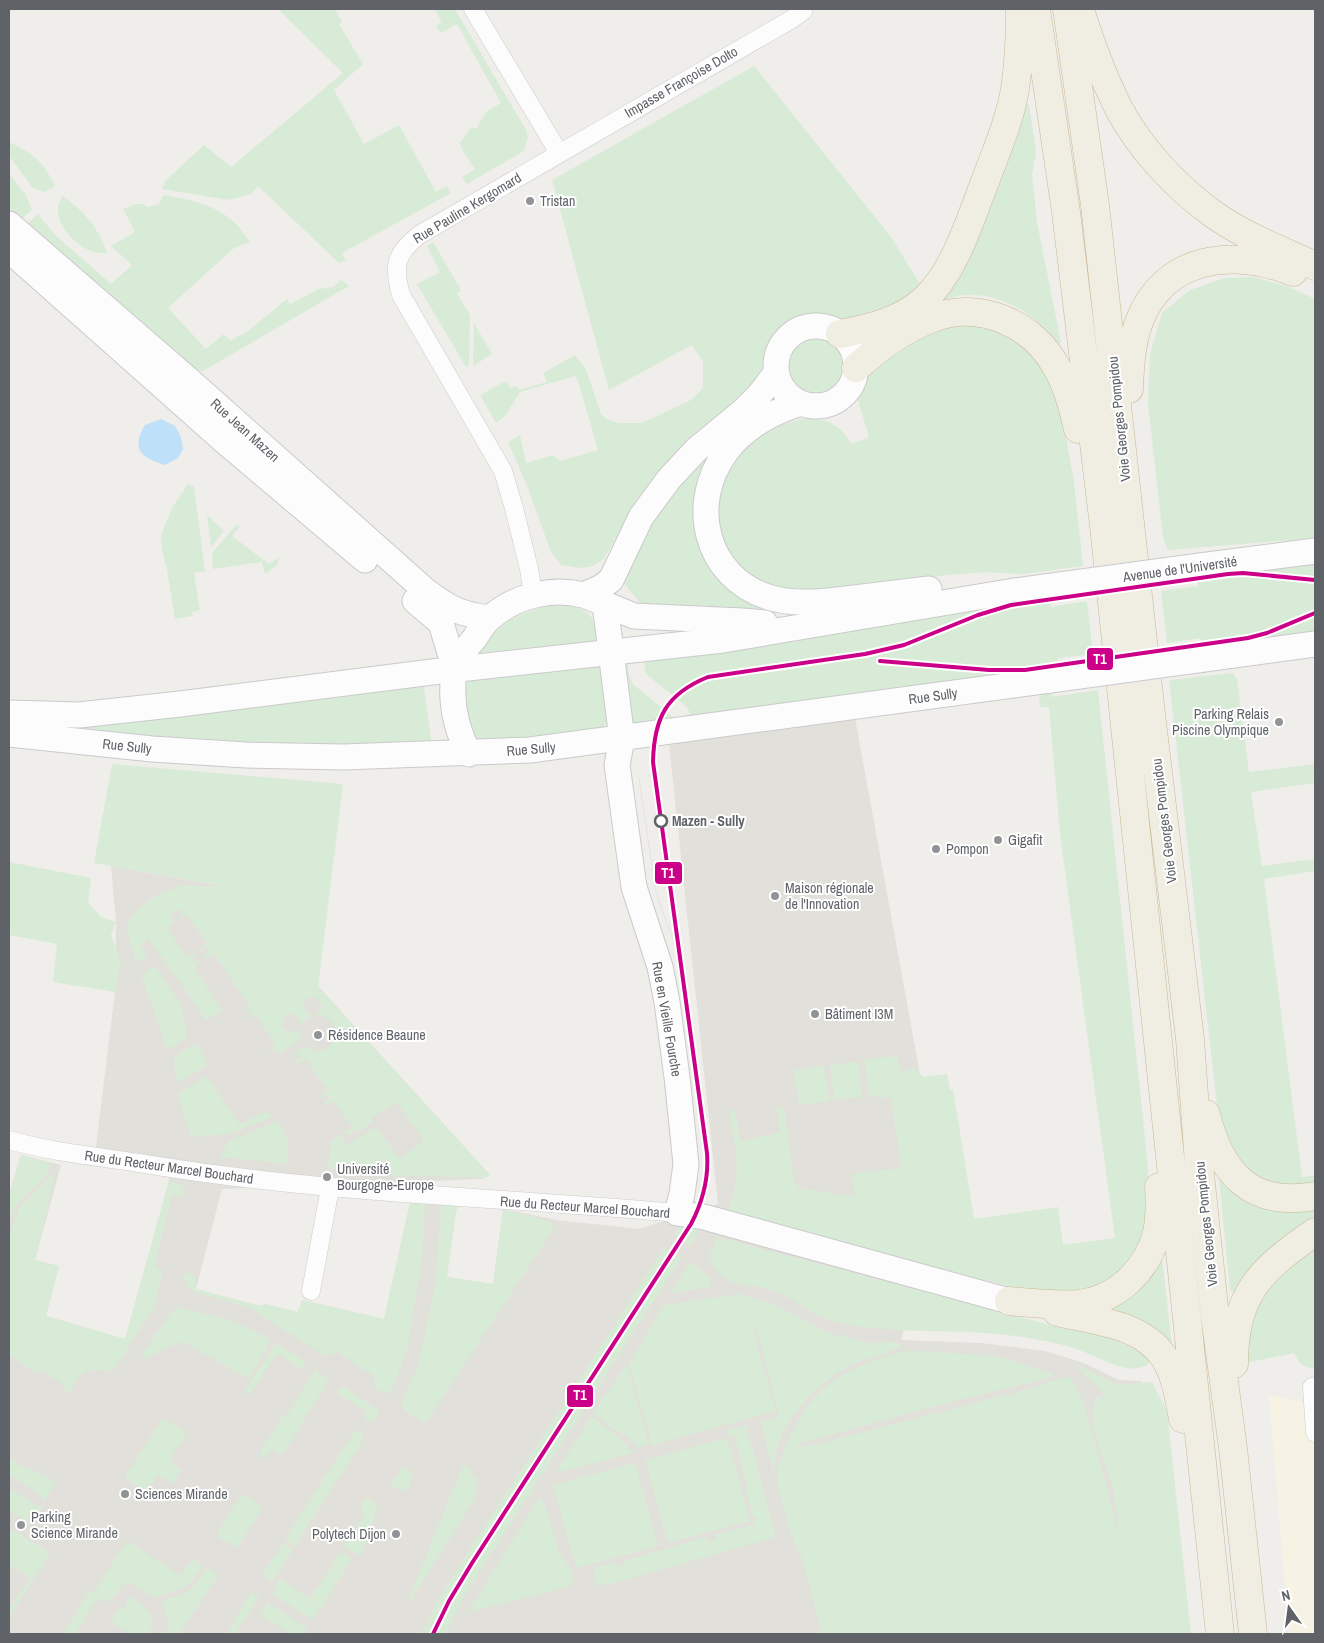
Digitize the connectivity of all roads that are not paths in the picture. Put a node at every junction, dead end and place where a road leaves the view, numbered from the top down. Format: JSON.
{"nodes":[{"id":1,"x":473,"y":9,"type":"edge"},
{"id":2,"x":1020,"y":9,"type":"edge"},
{"id":3,"x":1036,"y":9,"type":"edge"},
{"id":4,"x":1067,"y":9,"type":"edge"},
{"id":5,"x":1080,"y":9,"type":"edge"},
{"id":6,"x":803,"y":11,"type":"dead end"},
{"id":7,"x":559,"y":153,"type":"junction"},
{"id":8,"x":9,"y":224,"type":"edge"},
{"id":9,"x":9,"y":250,"type":"edge"},
{"id":10,"x":1315,"y":266,"type":"edge"},
{"id":11,"x":1315,"y":282,"type":"edge"},
{"id":12,"x":840,"y":334,"type":"junction"},
{"id":13,"x":856,"y":368,"type":"junction"},
{"id":14,"x":776,"y":373,"type":"junction"},
{"id":15,"x":801,"y":403,"type":"junction"},
{"id":16,"x":223,"y":440,"type":"junction"},
{"id":17,"x":278,"y":460,"type":"junction"},
{"id":18,"x":1124,"y":466,"type":"junction"},
{"id":19,"x":1104,"y":526,"type":"junction"},
{"id":20,"x":1315,"y":551,"type":"edge"},
{"id":21,"x":1014,"y":591,"type":"junction"},
{"id":22,"x":533,"y":594,"type":"junction"},
{"id":23,"x":594,"y":600,"type":"junction"},
{"id":24,"x":489,"y":618,"type":"junction"},
{"id":25,"x":797,"y":627,"type":"junction"},
{"id":26,"x":1315,"y":644,"type":"edge"},
{"id":27,"x":612,"y":652,"type":"junction"},
{"id":28,"x":454,"y":670,"type":"junction"},
{"id":29,"x":9,"y":713,"type":"edge"},
{"id":30,"x":9,"y":734,"type":"edge"},
{"id":31,"x":622,"y":739,"type":"junction"},
{"id":32,"x":469,"y":754,"type":"junction"},
{"id":33,"x":1190,"y":1039,"type":"junction"},
{"id":34,"x":1166,"y":1120,"type":"junction"},
{"id":35,"x":9,"y":1140,"type":"edge"},
{"id":36,"x":330,"y":1188,"type":"junction"},
{"id":37,"x":1315,"y":1196,"type":"edge"},
{"id":38,"x":677,"y":1214,"type":"junction"},
{"id":39,"x":1315,"y":1232,"type":"edge"},
{"id":40,"x":311,"y":1291,"type":"dead end"},
{"id":41,"x":1009,"y":1301,"type":"junction"},
{"id":42,"x":1314,"y":1387,"type":"edge"},
{"id":43,"x":1315,"y":1432,"type":"edge"},
{"id":44,"x":1234,"y":1448,"type":"junction"},
{"id":45,"x":1204,"y":1474,"type":"junction"},
{"id":46,"x":1220,"y":1634,"type":"edge"},
{"id":47,"x":1253,"y":1634,"type":"edge"}],
"edges":[{"from":1,"to":7,"type":"street"},
{"from":2,"to":12,"type":"highway"},
{"from":3,"to":19,"type":"highway","name":"Voie Georges Pompidou"},
{"from":4,"to":18,"type":"highway","name":"Voie Georges Pompidou"},
{"from":5,"to":10,"type":"highway"},
{"from":6,"to":7,"type":"street","name":"Impasse Françoise Dolto"},
{"from":7,"to":22,"type":"street","name":"Rue Pauline Kergomard"},
{"from":8,"to":17,"type":"main road","name":"Rue Jean Mazen"},
{"from":9,"to":16,"type":"main road","name":"Rue Jean Mazen"},
{"from":11,"to":18,"type":"highway"},
{"from":12,"to":13,"type":"main road"},
{"from":12,"to":14,"type":"main road"},
{"from":13,"to":15,"type":"main road"},
{"from":13,"to":19,"type":"highway"},
{"from":14,"to":15,"type":"main road"},
{"from":14,"to":23,"type":"main road"},
{"from":15,"to":21,"type":"main road"},
{"from":16,"to":17,"type":"main road"},
{"from":16,"to":28,"type":"main road","name":"Rue Jean Mazen"},
{"from":17,"to":24,"type":"main road","name":"Rue Jean Mazen"},
{"from":18,"to":33,"type":"highway","name":"Voie Georges Pompidou"},
{"from":19,"to":34,"type":"highway","name":"Voie Georges Pompidou"},
{"from":20,"to":21,"type":"main road","name":"Avenue de l'Université","bridge":true},
{"from":21,"to":25,"type":"main road"},
{"from":22,"to":23,"type":"main road"},
{"from":22,"to":24,"type":"main road"},
{"from":23,"to":25,"type":"main road"},
{"from":23,"to":27,"type":"main road","name":"Rue en Vieille Fourche"},
{"from":24,"to":28,"type":"main road"},
{"from":25,"to":27,"type":"main road"},
{"from":26,"to":31,"type":"main road","name":"Rue Sully","bridge":true},
{"from":27,"to":28,"type":"main road"},
{"from":27,"to":31,"type":"main road","name":"Rue en Vieille Fourche"},
{"from":28,"to":29,"type":"main road"},
{"from":28,"to":32,"type":"main road","name":"Rue Jean Mazen"},
{"from":30,"to":32,"type":"main road","name":"Rue Sully"},
{"from":31,"to":32,"type":"main road","name":"Rue Sully"},
{"from":31,"to":38,"type":"main road","name":"Rue en Vieille Fourche"},
{"from":33,"to":37,"type":"highway"},
{"from":33,"to":44,"type":"highway","name":"Voie Georges Pompidou"},
{"from":34,"to":41,"type":"highway"},
{"from":34,"to":45,"type":"highway","name":"Voie Georges Pompidou"},
{"from":35,"to":36,"type":"street","name":"Rue du Recteur Marcel Bouchard"},
{"from":36,"to":38,"type":"street","name":"Rue du Recteur Marcel Bouchard"},
{"from":36,"to":40,"type":"street"},
{"from":38,"to":41,"type":"main road","name":"Rue du Recteur Marcel Bouchard"},
{"from":39,"to":44,"type":"highway"},
{"from":41,"to":45,"type":"highway"},
{"from":42,"to":43,"type":"street"},
{"from":44,"to":47,"type":"highway","name":"Voie Georges Pompidou"},
{"from":45,"to":46,"type":"highway","name":"Voie Georges Pompidou"}]}
